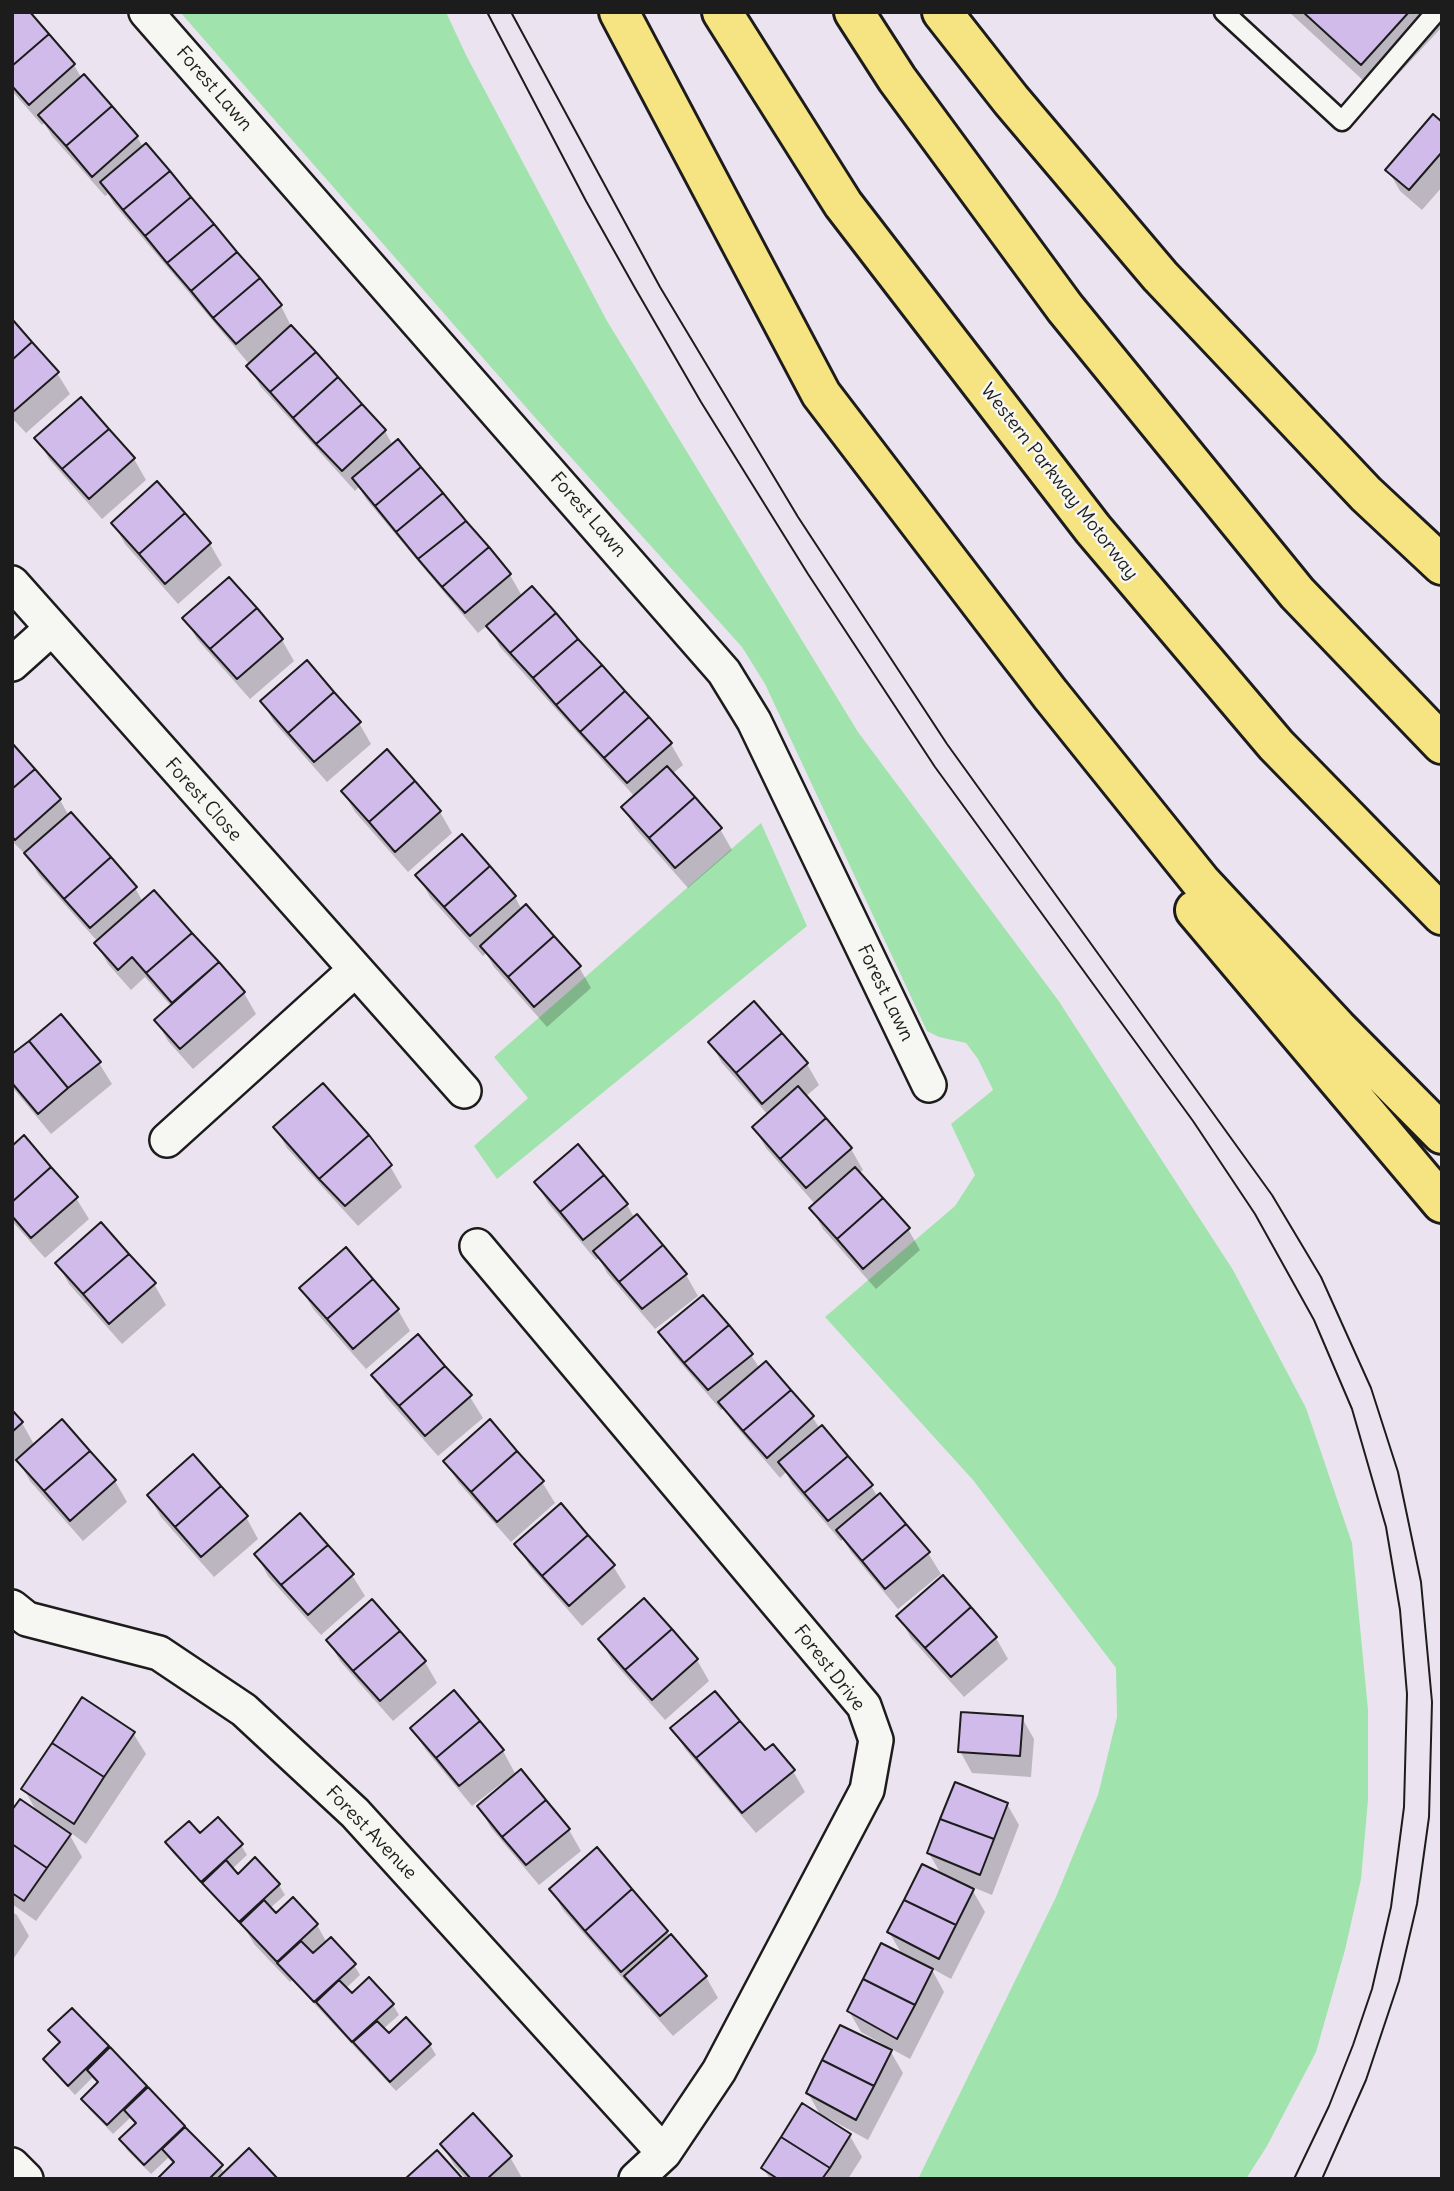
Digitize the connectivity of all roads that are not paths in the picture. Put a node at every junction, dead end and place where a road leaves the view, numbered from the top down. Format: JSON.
{"nodes":[{"id":1,"x":146,"y":12,"type":"edge"},
{"id":2,"x":619,"y":12,"type":"edge"},
{"id":3,"x":722,"y":12,"type":"edge"},
{"id":4,"x":854,"y":12,"type":"edge"},
{"id":5,"x":942,"y":12,"type":"edge"},
{"id":6,"x":1224,"y":12,"type":"edge"},
{"id":7,"x":1436,"y":12,"type":"edge"},
{"id":8,"x":821,"y":394,"type":"junction"},
{"id":9,"x":1442,"y":565,"type":"edge"},
{"id":10,"x":12,"y":583,"type":"edge"},
{"id":11,"x":51,"y":629,"type":"junction"},
{"id":12,"x":12,"y":664,"type":"edge"},
{"id":13,"x":1442,"y":744,"type":"edge"},
{"id":14,"x":1442,"y":915,"type":"edge"},
{"id":15,"x":355,"y":970,"type":"junction"},
{"id":16,"x":929,"y":1086,"type":"dead end"},
{"id":17,"x":464,"y":1091,"type":"dead end"},
{"id":18,"x":1442,"y":1134,"type":"edge"},
{"id":19,"x":167,"y":1140,"type":"dead end"},
{"id":20,"x":1442,"y":1202,"type":"edge"},
{"id":21,"x":477,"y":1246,"type":"dead end"},
{"id":22,"x":17,"y":1622,"type":"edge"},
{"id":23,"x":664,"y":2153,"type":"junction"},
{"id":24,"x":12,"y":2165,"type":"edge"},
{"id":25,"x":26,"y":2179,"type":"edge"},
{"id":26,"x":636,"y":2179,"type":"edge"}],
"edges":[{"from":1,"to":16,"type":"street","name":"Forest Lawn"},
{"from":2,"to":8,"type":"highway"},
{"from":3,"to":14,"type":"highway","name":"Western Parkway Motorway"},
{"from":4,"to":13,"type":"highway"},
{"from":5,"to":9,"type":"highway"},
{"from":6,"to":7,"type":"lane"},
{"from":8,"to":18,"type":"highway"},
{"from":8,"to":20,"type":"highway"},
{"from":10,"to":11,"type":"street","name":"Forest Close"},
{"from":11,"to":12,"type":"street"},
{"from":11,"to":15,"type":"street","name":"Forest Close"},
{"from":15,"to":17,"type":"street","name":"Forest Close"},
{"from":15,"to":19,"type":"street"},
{"from":21,"to":23,"type":"street","name":"Forest Drive"},
{"from":22,"to":23,"type":"street","name":"Forest Avenue"},
{"from":23,"to":26,"type":"street","name":"Forest Drive"},
{"from":24,"to":25,"type":"street"}]}
